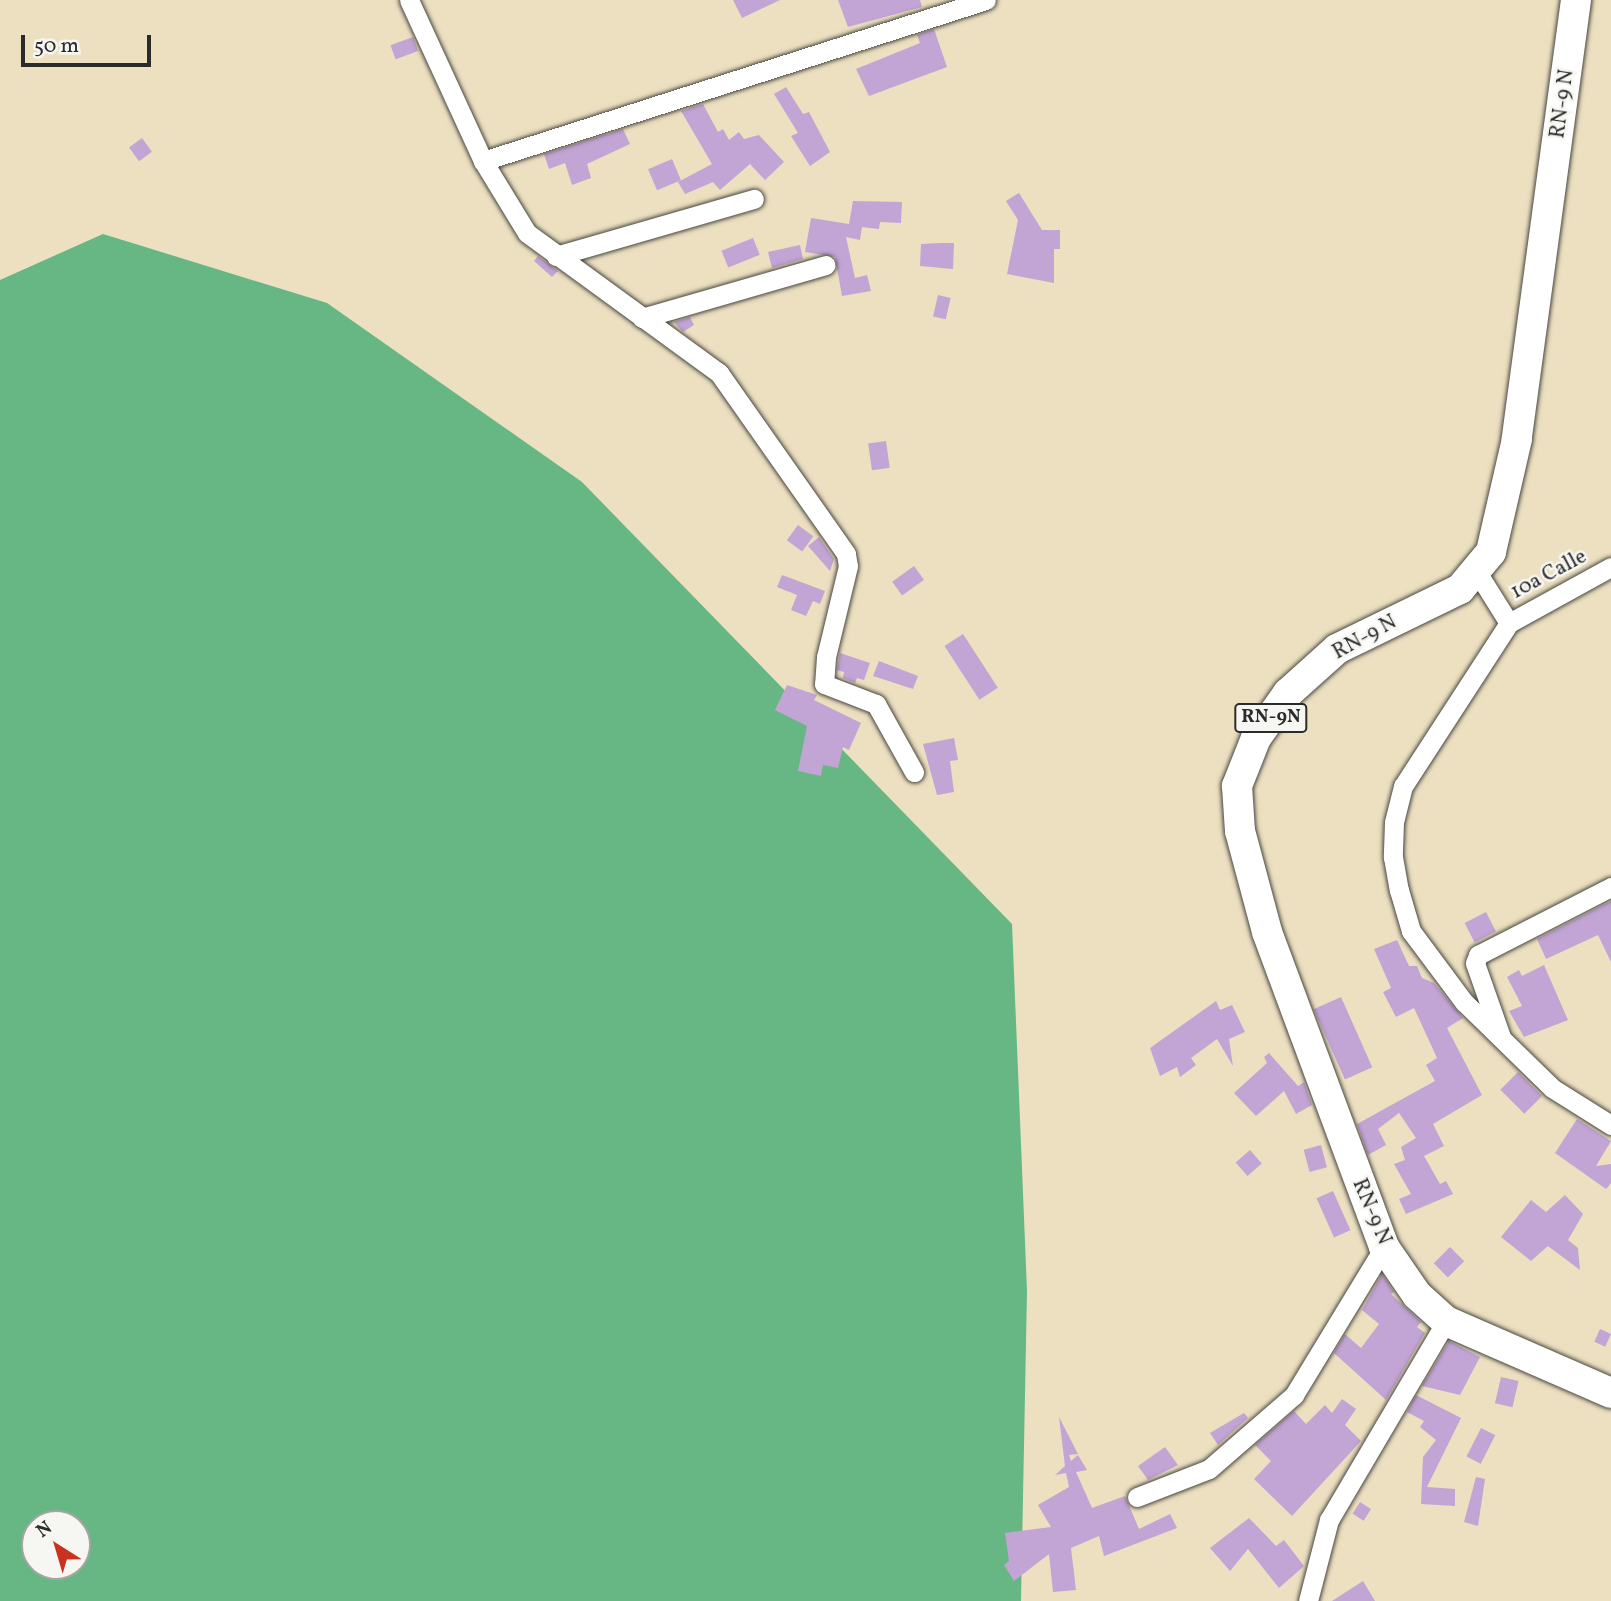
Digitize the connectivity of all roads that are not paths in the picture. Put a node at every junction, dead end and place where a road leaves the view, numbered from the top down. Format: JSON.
{"nodes":[{"id":1,"x":409,"y":0,"type":"edge"},
{"id":2,"x":986,"y":0,"type":"edge"},
{"id":3,"x":1576,"y":0,"type":"edge"},
{"id":4,"x":484,"y":161,"type":"junction"},
{"id":5,"x":754,"y":199,"type":"dead end"},
{"id":6,"x":556,"y":256,"type":"junction"},
{"id":7,"x":826,"y":265,"type":"dead end"},
{"id":8,"x":642,"y":318,"type":"junction"},
{"id":9,"x":1611,"y":568,"type":"edge"},
{"id":10,"x":1477,"y":572,"type":"junction"},
{"id":11,"x":1509,"y":623,"type":"junction"},
{"id":12,"x":914,"y":772,"type":"dead end"},
{"id":13,"x":1611,"y":887,"type":"edge"},
{"id":14,"x":1504,"y":1046,"type":"junction"},
{"id":15,"x":1611,"y":1125,"type":"edge"},
{"id":16,"x":1384,"y":1247,"type":"junction"},
{"id":17,"x":1446,"y":1321,"type":"junction"},
{"id":18,"x":1611,"y":1393,"type":"edge"},
{"id":19,"x":1137,"y":1497,"type":"dead end"},
{"id":20,"x":1308,"y":1601,"type":"edge"}],
"edges":[{"from":1,"to":4,"type":"street"},
{"from":2,"to":4,"type":"street"},
{"from":3,"to":10,"type":"main road","name":"RN-9 N","number":"RN-9N"},
{"from":4,"to":6,"type":"street"},
{"from":5,"to":6,"type":"street"},
{"from":6,"to":8,"type":"street"},
{"from":7,"to":8,"type":"street"},
{"from":8,"to":12,"type":"street"},
{"from":9,"to":11,"type":"street","name":"10a Calle"},
{"from":10,"to":11,"type":"street"},
{"from":10,"to":16,"type":"main road","name":"RN-9 N","number":"RN-9N"},
{"from":11,"to":14,"type":"street"},
{"from":13,"to":14,"type":"street"},
{"from":14,"to":15,"type":"street"},
{"from":16,"to":17,"type":"main road","name":"RN-9 N","number":"RN-9N"},
{"from":16,"to":19,"type":"street"},
{"from":17,"to":18,"type":"main road","name":"RN-9 N","number":"RN-9N"},
{"from":17,"to":20,"type":"street"}]}
